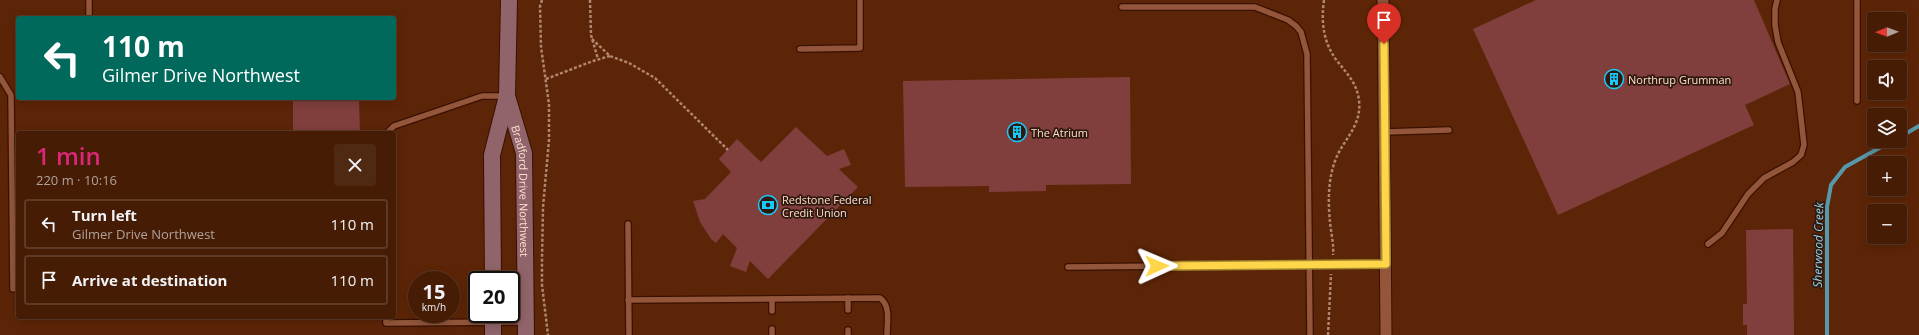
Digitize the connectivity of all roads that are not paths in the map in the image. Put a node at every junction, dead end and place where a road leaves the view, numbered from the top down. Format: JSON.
{"nodes":[{"id":1,"x":89,"y":0,"type":"edge"},
{"id":2,"x":509,"y":0,"type":"edge"},
{"id":3,"x":860,"y":0,"type":"edge"},
{"id":4,"x":1383,"y":0,"type":"edge"},
{"id":5,"x":1777,"y":0,"type":"edge"},
{"id":6,"x":1859,"y":0,"type":"edge"},
{"id":7,"x":1174,"y":3,"type":"edge"},
{"id":8,"x":1122,"y":7,"type":"dead end"},
{"id":9,"x":89,"y":16,"type":"edge"},
{"id":10,"x":800,"y":49,"type":"dead end"},
{"id":11,"x":0,"y":77,"type":"edge"},
{"id":12,"x":507,"y":96,"type":"junction"},
{"id":13,"x":1857,"y":101,"type":"dead end"},
{"id":14,"x":1449,"y":130,"type":"dead end"},
{"id":15,"x":389,"y":131,"type":"edge"},
{"id":16,"x":1384,"y":132,"type":"junction"},
{"id":17,"x":628,"y":224,"type":"dead end"},
{"id":18,"x":1708,"y":244,"type":"dead end"},
{"id":19,"x":1386,"y":264,"type":"junction"},
{"id":20,"x":1310,"y":265,"type":"junction"},
{"id":21,"x":1068,"y":267,"type":"dead end"},
{"id":22,"x":493,"y":271,"type":"edge"},
{"id":23,"x":13,"y":289,"type":"dead end"},
{"id":24,"x":848,"y":298,"type":"junction"},
{"id":25,"x":772,"y":299,"type":"junction"},
{"id":26,"x":628,"y":300,"type":"junction"},
{"id":27,"x":848,"y":310,"type":"dead end"},
{"id":28,"x":772,"y":311,"type":"dead end"},
{"id":29,"x":386,"y":319,"type":"edge"},
{"id":30,"x":493,"y":324,"type":"edge"},
{"id":31,"x":526,"y":329,"type":"edge"},
{"id":32,"x":629,"y":335,"type":"edge"},
{"id":33,"x":887,"y":335,"type":"edge"},
{"id":34,"x":1310,"y":335,"type":"edge"},
{"id":35,"x":1386,"y":335,"type":"edge"}],
"edges":[{"from":1,"to":9,"type":"lane"},
{"from":2,"to":12,"type":"main road","name":"Bradford Drive Northwest"},
{"from":3,"to":10,"type":"lane"},
{"from":4,"to":16,"type":"street"},
{"from":5,"to":18,"type":"lane"},
{"from":6,"to":13,"type":"lane"},
{"from":7,"to":8,"type":"lane"},
{"from":7,"to":20,"type":"lane"},
{"from":11,"to":23,"type":"lane"},
{"from":12,"to":15,"type":"lane"},
{"from":12,"to":22,"type":"main road","name":"Bradford Drive Northwest"},
{"from":12,"to":31,"type":"main road","name":"Bradford Drive Northwest"},
{"from":14,"to":16,"type":"lane"},
{"from":16,"to":19,"type":"street"},
{"from":17,"to":26,"type":"lane"},
{"from":19,"to":20,"type":"lane"},
{"from":19,"to":35,"type":"street"},
{"from":20,"to":21,"type":"lane"},
{"from":20,"to":34,"type":"lane"},
{"from":24,"to":25,"type":"lane"},
{"from":24,"to":27,"type":"lane"},
{"from":24,"to":33,"type":"lane"},
{"from":25,"to":26,"type":"lane"},
{"from":25,"to":28,"type":"lane"},
{"from":26,"to":32,"type":"lane"},
{"from":29,"to":30,"type":"lane"},
{"from":30,"to":31,"type":"lane"}]}
